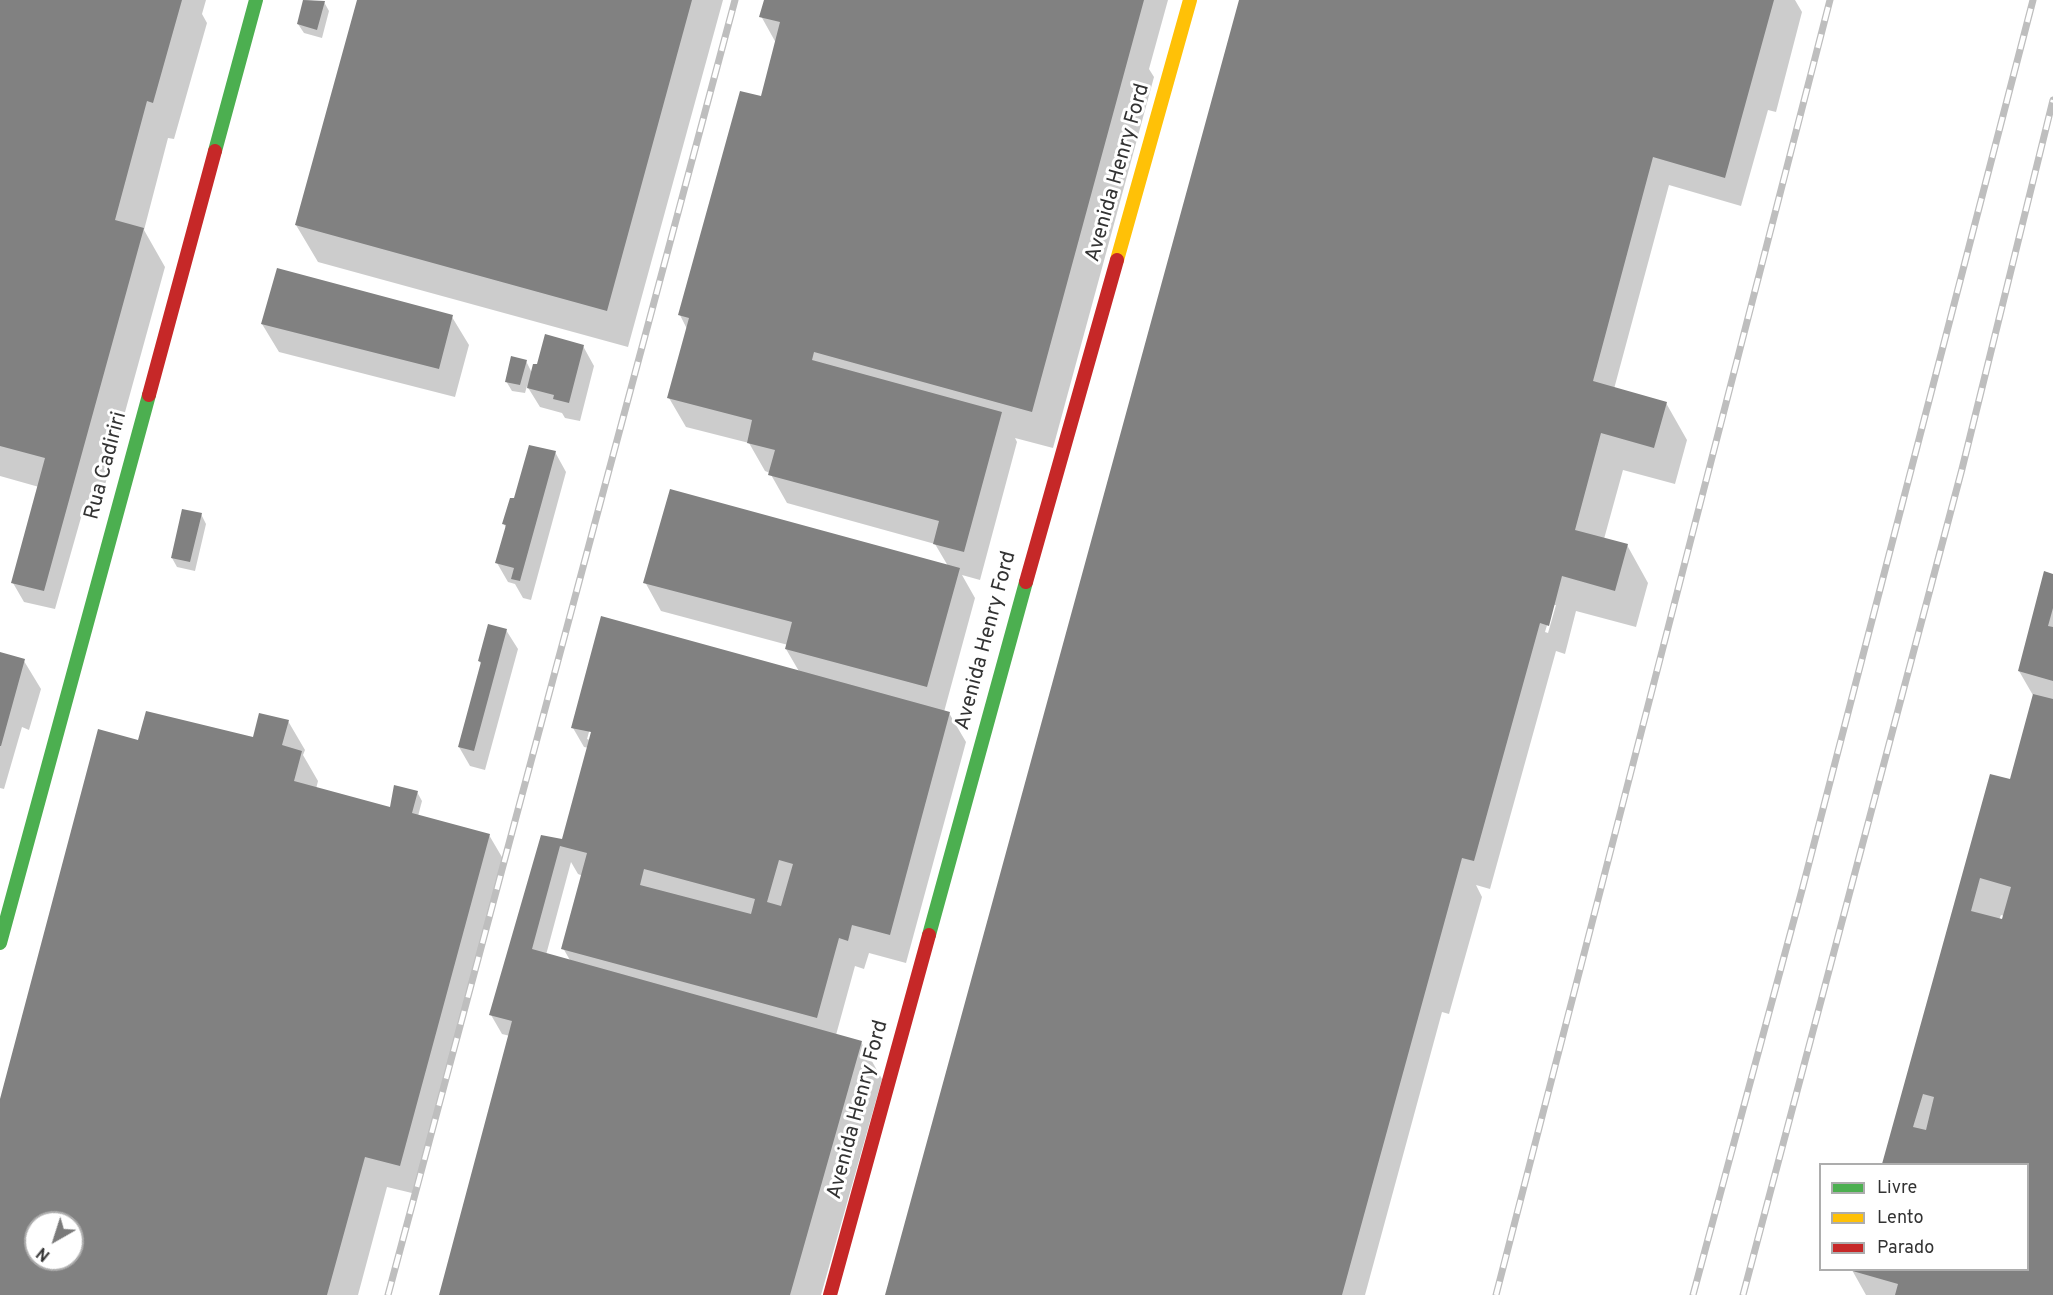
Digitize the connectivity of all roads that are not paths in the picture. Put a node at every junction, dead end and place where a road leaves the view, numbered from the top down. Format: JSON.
{"nodes":[{"id":1,"x":256,"y":0,"type":"edge"},
{"id":2,"x":1190,"y":0,"type":"edge"},
{"id":3,"x":0,"y":943,"type":"edge"},
{"id":4,"x":830,"y":1295,"type":"edge"}],
"edges":[{"from":1,"to":3,"type":"street","name":"Rua Cadiriri"},
{"from":2,"to":4,"type":"street","name":"Avenida Henry Ford"}]}
